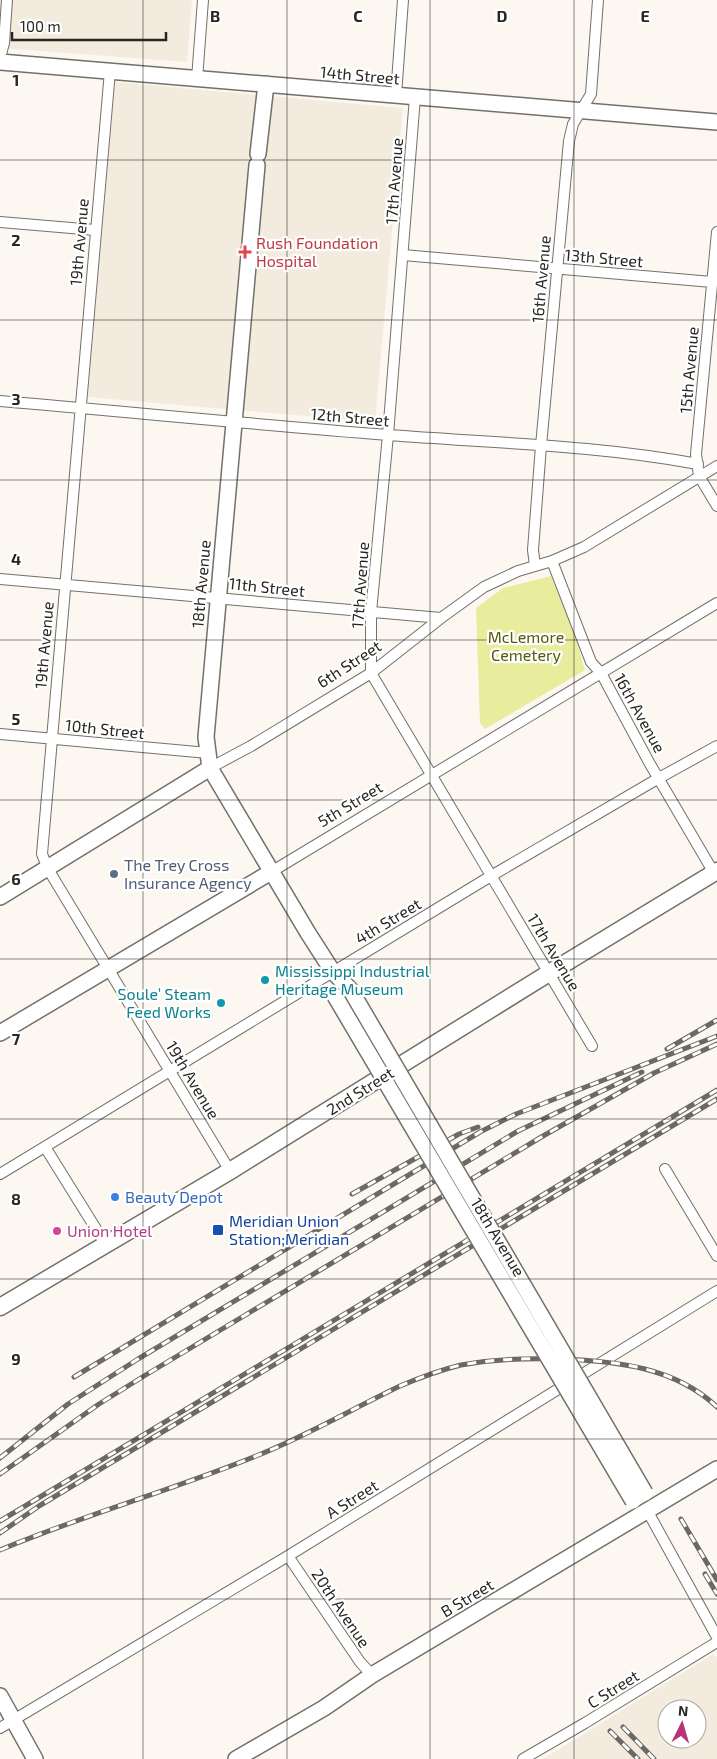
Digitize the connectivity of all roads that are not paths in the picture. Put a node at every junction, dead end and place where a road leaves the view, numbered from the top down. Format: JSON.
{"nodes":[{"id":1,"x":7,"y":0,"type":"edge"},
{"id":2,"x":203,"y":0,"type":"edge"},
{"id":3,"x":402,"y":0,"type":"edge"},
{"id":4,"x":598,"y":0,"type":"edge"},
{"id":5,"x":0,"y":60,"type":"edge"},
{"id":6,"x":110,"y":71,"type":"junction"},
{"id":7,"x":197,"y":78,"type":"junction"},
{"id":8,"x":266,"y":84,"type":"junction"},
{"id":9,"x":396,"y":95,"type":"junction"},
{"id":10,"x":415,"y":97,"type":"junction"},
{"id":11,"x":582,"y":111,"type":"junction"},
{"id":12,"x":717,"y":122,"type":"edge"},
{"id":13,"x":0,"y":222,"type":"edge"},
{"id":14,"x":95,"y":230,"type":"junction"},
{"id":15,"x":717,"y":232,"type":"edge"},
{"id":16,"x":403,"y":255,"type":"junction"},
{"id":17,"x":557,"y":269,"type":"junction"},
{"id":18,"x":712,"y":282,"type":"junction"},
{"id":19,"x":0,"y":401,"type":"edge"},
{"id":20,"x":80,"y":408,"type":"junction"},
{"id":21,"x":233,"y":421,"type":"junction"},
{"id":22,"x":388,"y":435,"type":"junction"},
{"id":23,"x":541,"y":446,"type":"junction"},
{"id":24,"x":698,"y":464,"type":"junction"},
{"id":25,"x":717,"y":466,"type":"edge"},
{"id":26,"x":699,"y":476,"type":"junction"},
{"id":27,"x":717,"y":506,"type":"edge"},
{"id":28,"x":552,"y":561,"type":"junction"},
{"id":29,"x":535,"y":566,"type":"junction"},
{"id":30,"x":0,"y":579,"type":"edge"},
{"id":31,"x":64,"y":584,"type":"junction"},
{"id":32,"x":218,"y":598,"type":"junction"},
{"id":33,"x":717,"y":603,"type":"edge"},
{"id":34,"x":371,"y":612,"type":"junction"},
{"id":35,"x":441,"y":618,"type":"junction"},
{"id":36,"x":371,"y":673,"type":"junction"},
{"id":37,"x":600,"y":673,"type":"junction"},
{"id":38,"x":0,"y":734,"type":"edge"},
{"id":39,"x":52,"y":738,"type":"junction"},
{"id":40,"x":717,"y":746,"type":"edge"},
{"id":41,"x":209,"y":760,"type":"junction"},
{"id":42,"x":432,"y":776,"type":"junction"},
{"id":43,"x":659,"y":778,"type":"junction"},
{"id":44,"x":48,"y":869,"type":"junction"},
{"id":45,"x":271,"y":872,"type":"junction"},
{"id":46,"x":716,"y":872,"type":"edge"},
{"id":47,"x":491,"y":876,"type":"junction"},
{"id":48,"x":0,"y":887,"type":"edge"},
{"id":49,"x":16,"y":888,"type":"junction"},
{"id":50,"x":0,"y":898,"type":"edge"},
{"id":51,"x":108,"y":969,"type":"junction"},
{"id":52,"x":333,"y":972,"type":"junction"},
{"id":53,"x":549,"y":973,"type":"junction"},
{"id":54,"x":0,"y":1033,"type":"edge"},
{"id":55,"x":592,"y":1046,"type":"dead end"},
{"id":56,"x":169,"y":1070,"type":"junction"},
{"id":57,"x":44,"y":1147,"type":"junction"},
{"id":58,"x":665,"y":1169,"type":"dead end"},
{"id":59,"x":230,"y":1171,"type":"junction"},
{"id":60,"x":0,"y":1174,"type":"edge"},
{"id":61,"x":106,"y":1245,"type":"junction"},
{"id":62,"x":717,"y":1256,"type":"edge"},
{"id":63,"x":717,"y":1291,"type":"edge"},
{"id":64,"x":0,"y":1306,"type":"edge"},
{"id":65,"x":717,"y":1469,"type":"edge"},
{"id":66,"x":639,"y":1497,"type":"junction"},
{"id":67,"x":648,"y":1512,"type":"junction"},
{"id":68,"x":288,"y":1556,"type":"junction"},
{"id":69,"x":717,"y":1637,"type":"edge"},
{"id":70,"x":717,"y":1642,"type":"edge"},
{"id":71,"x":372,"y":1675,"type":"junction"},
{"id":72,"x":1,"y":1698,"type":"edge"},
{"id":73,"x":7,"y":1724,"type":"edge"},
{"id":74,"x":34,"y":1759,"type":"edge"},
{"id":75,"x":236,"y":1759,"type":"edge"},
{"id":76,"x":523,"y":1759,"type":"edge"}],
"edges":[{"from":1,"to":5,"type":"street"},
{"from":2,"to":7,"type":"street"},
{"from":3,"to":9,"type":"street"},
{"from":4,"to":11,"type":"street","name":"16th Avenue"},
{"from":5,"to":6,"type":"street","name":"14th Street"},
{"from":6,"to":7,"type":"street","name":"14th Street"},
{"from":6,"to":14,"type":"street","name":"19th Avenue"},
{"from":7,"to":8,"type":"street","name":"14th Street"},
{"from":8,"to":9,"type":"street","name":"14th Street"},
{"from":8,"to":21,"type":"street","name":"18th Avenue"},
{"from":9,"to":10,"type":"street","name":"14th Street"},
{"from":10,"to":11,"type":"street","name":"14th Street"},
{"from":10,"to":16,"type":"street","name":"17th Avenue"},
{"from":11,"to":12,"type":"street","name":"14th Street"},
{"from":11,"to":17,"type":"street","name":"16th Avenue"},
{"from":13,"to":14,"type":"street"},
{"from":14,"to":20,"type":"street","name":"19th Avenue"},
{"from":15,"to":18,"type":"street","name":"15th Avenue"},
{"from":16,"to":17,"type":"street","name":"13th Street"},
{"from":16,"to":22,"type":"street","name":"17th Avenue"},
{"from":17,"to":18,"type":"street","name":"13th Street"},
{"from":17,"to":23,"type":"street","name":"16th Avenue"},
{"from":18,"to":24,"type":"street","name":"15th Avenue"},
{"from":19,"to":20,"type":"street","name":"12th Street"},
{"from":20,"to":21,"type":"street","name":"12th Street"},
{"from":20,"to":31,"type":"street","name":"19th Avenue"},
{"from":21,"to":22,"type":"street","name":"12th Street"},
{"from":21,"to":32,"type":"street","name":"18th Avenue"},
{"from":22,"to":23,"type":"street","name":"12th Street"},
{"from":22,"to":34,"type":"street","name":"17th Avenue"},
{"from":23,"to":24,"type":"street","name":"12th Street"},
{"from":23,"to":29,"type":"street","name":"16th Avenue"},
{"from":24,"to":26,"type":"street","name":"15th Avenue"},
{"from":25,"to":26,"type":"street","name":"6th Street"},
{"from":26,"to":27,"type":"street","name":"15th Avenue"},
{"from":26,"to":28,"type":"street","name":"6th Street"},
{"from":28,"to":29,"type":"street","name":"6th Street"},
{"from":28,"to":37,"type":"street","name":"16th Avenue"},
{"from":29,"to":35,"type":"street","name":"6th Street"},
{"from":30,"to":31,"type":"street","name":"11th Street"},
{"from":31,"to":32,"type":"street","name":"11th Street"},
{"from":31,"to":39,"type":"street","name":"19th Avenue"},
{"from":32,"to":34,"type":"street","name":"11th Street"},
{"from":32,"to":41,"type":"street","name":"18th Avenue"},
{"from":33,"to":37,"type":"street","name":"5th Street"},
{"from":34,"to":35,"type":"street","name":"11th Street"},
{"from":34,"to":36,"type":"street","name":"17th Avenue"},
{"from":35,"to":36,"type":"street","name":"6th Street"},
{"from":36,"to":41,"type":"street","name":"6th Street"},
{"from":36,"to":42,"type":"street","name":"17th Avenue"},
{"from":37,"to":42,"type":"street","name":"5th Street"},
{"from":37,"to":43,"type":"street","name":"16th Avenue"},
{"from":38,"to":39,"type":"street","name":"10th Street"},
{"from":39,"to":41,"type":"street","name":"10th Street"},
{"from":39,"to":44,"type":"street","name":"19th Avenue"},
{"from":40,"to":43,"type":"street","name":"4th Street"},
{"from":41,"to":44,"type":"street","name":"6th Street"},
{"from":41,"to":45,"type":"street","name":"18th Avenue"},
{"from":42,"to":45,"type":"street","name":"5th Street"},
{"from":42,"to":47,"type":"street","name":"17th Avenue"},
{"from":43,"to":46,"type":"street","name":"16th Avenue"},
{"from":43,"to":47,"type":"street","name":"4th Street"},
{"from":44,"to":49,"type":"street","name":"6th Street"},
{"from":44,"to":51,"type":"street","name":"19th Avenue"},
{"from":45,"to":51,"type":"street","name":"5th Street"},
{"from":45,"to":52,"type":"street","name":"18th Avenue"},
{"from":46,"to":53,"type":"main road","name":"2nd Street"},
{"from":47,"to":52,"type":"street","name":"4th Street"},
{"from":47,"to":53,"type":"street","name":"17th Avenue"},
{"from":48,"to":49,"type":"street"},
{"from":49,"to":50,"type":"street","name":"6th Street"},
{"from":51,"to":54,"type":"street","name":"5th Street"},
{"from":51,"to":56,"type":"street","name":"19th Avenue"},
{"from":52,"to":56,"type":"street","name":"4th Street"},
{"from":52,"to":66,"type":"street","name":"18th Avenue","bridge":true},
{"from":52,"to":66,"type":"street","name":"18th Avenue","bridge":true},
{"from":53,"to":55,"type":"street","name":"17th Avenue"},
{"from":53,"to":59,"type":"main road","name":"2nd Street"},
{"from":56,"to":57,"type":"street","name":"4th Street"},
{"from":56,"to":59,"type":"street","name":"19th Avenue"},
{"from":57,"to":60,"type":"street","name":"4th Street"},
{"from":57,"to":61,"type":"street"},
{"from":58,"to":62,"type":"street"},
{"from":59,"to":61,"type":"main road","name":"2nd Street"},
{"from":61,"to":64,"type":"main road","name":"2nd Street"},
{"from":63,"to":68,"type":"street","name":"A Street"},
{"from":65,"to":67,"type":"street","name":"B Street"},
{"from":66,"to":67,"type":"street","name":"18th Avenue"},
{"from":67,"to":69,"type":"street","name":"18th Avenue"},
{"from":67,"to":71,"type":"street","name":"B Street"},
{"from":68,"to":71,"type":"street","name":"20th Avenue"},
{"from":68,"to":73,"type":"street","name":"A Street"},
{"from":70,"to":76,"type":"street","name":"C Street"},
{"from":71,"to":75,"type":"street","name":"B Street"},
{"from":72,"to":73,"type":"street"},
{"from":73,"to":74,"type":"street"}]}
